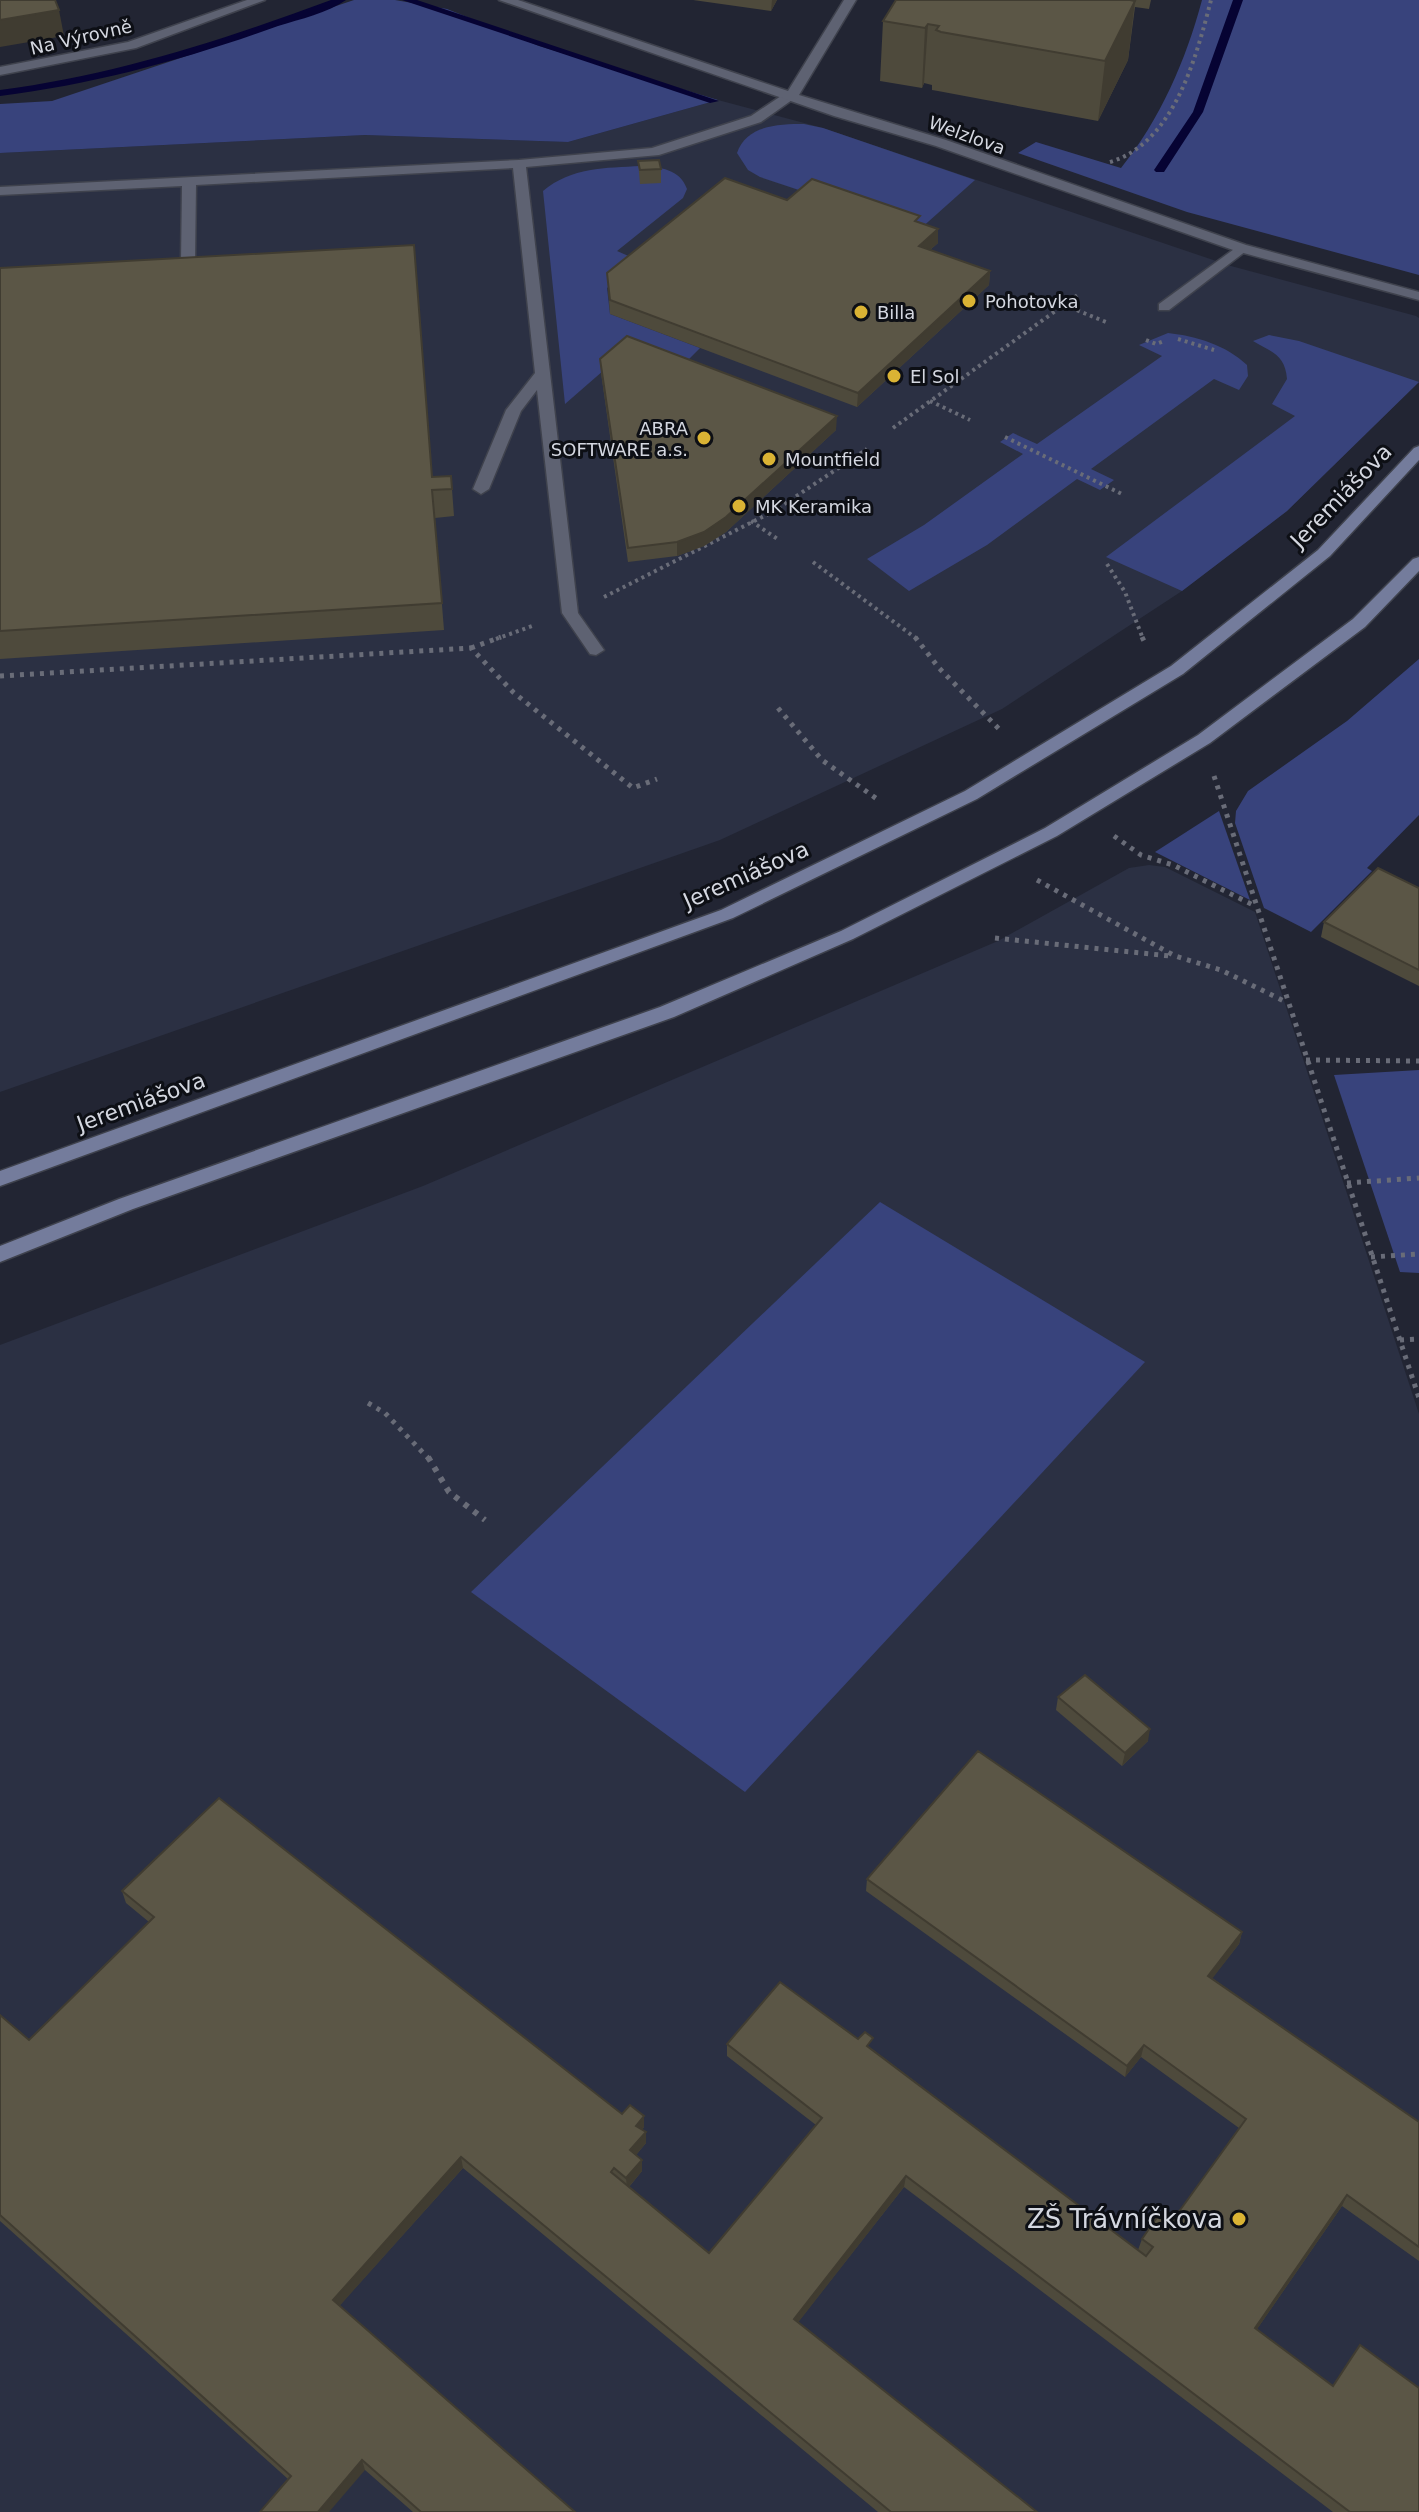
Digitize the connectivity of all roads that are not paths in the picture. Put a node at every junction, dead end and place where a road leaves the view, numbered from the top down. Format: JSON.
{"nodes":[{"id":1,"x":259,"y":0,"type":"edge"},
{"id":2,"x":505,"y":0,"type":"edge"},
{"id":3,"x":850,"y":0,"type":"edge"},
{"id":4,"x":0,"y":71,"type":"edge"},
{"id":5,"x":792,"y":95,"type":"junction"},
{"id":6,"x":519,"y":164,"type":"junction"},
{"id":7,"x":189,"y":181,"type":"junction"},
{"id":8,"x":0,"y":191,"type":"edge"},
{"id":9,"x":1241,"y":248,"type":"junction"},
{"id":10,"x":188,"y":262,"type":"edge"},
{"id":11,"x":1419,"y":296,"type":"edge"},
{"id":12,"x":1164,"y":307,"type":"dead end"},
{"id":13,"x":543,"y":373,"type":"junction"},
{"id":14,"x":1419,"y":451,"type":"edge"},
{"id":15,"x":481,"y":489,"type":"dead end"},
{"id":16,"x":1419,"y":562,"type":"edge"},
{"id":17,"x":596,"y":650,"type":"dead end"},
{"id":18,"x":0,"y":1179,"type":"edge"},
{"id":19,"x":0,"y":1254,"type":"edge"}],
"edges":[{"from":1,"to":4,"type":"street","name":"Na Výrovně"},
{"from":2,"to":5,"type":"street","name":"Welzlova"},
{"from":3,"to":5,"type":"street"},
{"from":5,"to":6,"type":"street"},
{"from":5,"to":9,"type":"street","name":"Welzlova"},
{"from":6,"to":7,"type":"street"},
{"from":6,"to":13,"type":"street"},
{"from":7,"to":8,"type":"street"},
{"from":7,"to":10,"type":"street"},
{"from":9,"to":11,"type":"street","name":"Welzlova"},
{"from":9,"to":12,"type":"street"},
{"from":13,"to":15,"type":"street"},
{"from":13,"to":17,"type":"street"},
{"from":14,"to":18,"type":"main road","name":"Jeremiášova"},
{"from":16,"to":19,"type":"main road"}]}
